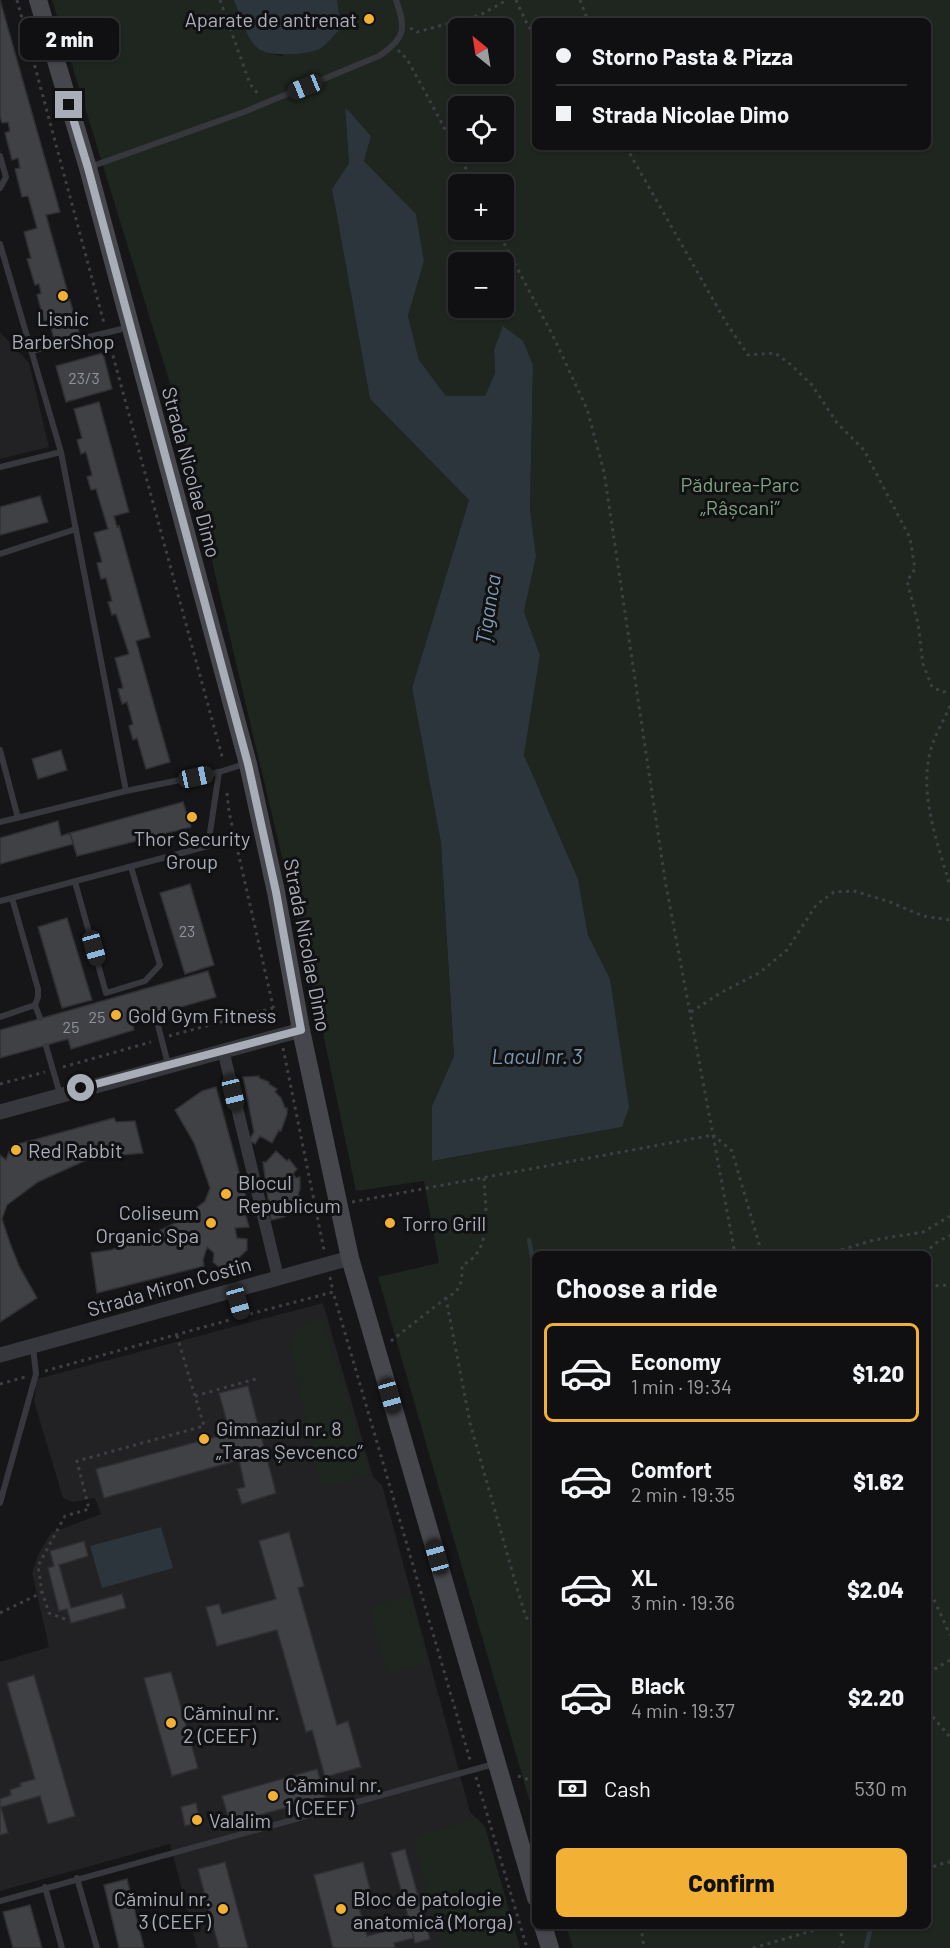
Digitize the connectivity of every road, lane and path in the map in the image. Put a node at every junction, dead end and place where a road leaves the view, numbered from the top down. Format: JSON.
{"nodes":[{"id":1,"x":18,"y":0,"type":"edge"},
{"id":2,"x":38,"y":0,"type":"edge"},
{"id":3,"x":220,"y":0,"type":"edge"},
{"id":4,"x":396,"y":0,"type":"edge"},
{"id":5,"x":507,"y":0,"type":"edge"},
{"id":6,"x":516,"y":0,"type":"edge"},
{"id":7,"x":580,"y":0,"type":"edge"},
{"id":8,"x":587,"y":18,"type":"edge"},
{"id":9,"x":403,"y":24,"type":"junction"},
{"id":10,"x":532,"y":30,"type":"edge"},
{"id":11,"x":393,"y":45,"type":"junction"},
{"id":12,"x":267,"y":103,"type":"junction"},
{"id":13,"x":628,"y":150,"type":"edge"},
{"id":14,"x":0,"y":156,"type":"edge"},
{"id":15,"x":88,"y":168,"type":"junction"},
{"id":16,"x":469,"y":174,"type":"edge"},
{"id":17,"x":0,"y":188,"type":"edge"},
{"id":18,"x":502,"y":240,"type":"edge"},
{"id":19,"x":0,"y":244,"type":"edge"},
{"id":20,"x":130,"y":327,"type":"junction"},
{"id":21,"x":107,"y":333,"type":"junction"},
{"id":22,"x":32,"y":351,"type":"junction"},
{"id":23,"x":61,"y":452,"type":"junction"},
{"id":24,"x":0,"y":467,"type":"edge"},
{"id":25,"x":76,"y":529,"type":"junction"},
{"id":26,"x":0,"y":554,"type":"edge"},
{"id":27,"x":950,"y":691,"type":"edge"},
{"id":28,"x":950,"y":706,"type":"edge"},
{"id":29,"x":0,"y":750,"type":"edge"},
{"id":30,"x":248,"y":764,"type":"junction"},
{"id":31,"x":222,"y":771,"type":"junction"},
{"id":32,"x":8,"y":778,"type":"junction"},
{"id":33,"x":0,"y":780,"type":"edge"},
{"id":34,"x":126,"y":791,"type":"junction"},
{"id":35,"x":18,"y":818,"type":"junction"},
{"id":36,"x":0,"y":822,"type":"edge"},
{"id":37,"x":131,"y":867,"type":"junction"},
{"id":38,"x":75,"y":882,"type":"junction"},
{"id":39,"x":950,"y":886,"type":"edge"},
{"id":40,"x":12,"y":898,"type":"junction"},
{"id":41,"x":0,"y":902,"type":"edge"},
{"id":42,"x":950,"y":920,"type":"edge"},
{"id":43,"x":35,"y":1005,"type":"junction"},
{"id":44,"x":273,"y":1008,"type":"junction"},
{"id":45,"x":691,"y":1012,"type":"junction"},
{"id":46,"x":155,"y":1014,"type":"dead end"},
{"id":47,"x":0,"y":1017,"type":"edge"},
{"id":48,"x":39,"y":1018,"type":"dead end"},
{"id":49,"x":301,"y":1030,"type":"junction"},
{"id":50,"x":279,"y":1035,"type":"junction"},
{"id":51,"x":161,"y":1039,"type":"junction"},
{"id":52,"x":46,"y":1046,"type":"dead end"},
{"id":53,"x":223,"y":1050,"type":"junction"},
{"id":54,"x":168,"y":1065,"type":"junction"},
{"id":55,"x":53,"y":1070,"type":"junction"},
{"id":56,"x":0,"y":1084,"type":"edge"},
{"id":57,"x":60,"y":1094,"type":"junction"},
{"id":58,"x":0,"y":1112,"type":"edge"},
{"id":59,"x":713,"y":1135,"type":"junction"},
{"id":60,"x":484,"y":1178,"type":"junction"},
{"id":61,"x":372,"y":1198,"type":"dead end"},
{"id":62,"x":950,"y":1216,"type":"edge"},
{"id":63,"x":950,"y":1235,"type":"edge"},
{"id":64,"x":734,"y":1251,"type":"edge"},
{"id":65,"x":761,"y":1251,"type":"edge"},
{"id":66,"x":837,"y":1251,"type":"edge"},
{"id":67,"x":928,"y":1251,"type":"edge"},
{"id":68,"x":350,"y":1258,"type":"junction"},
{"id":69,"x":327,"y":1264,"type":"junction"},
{"id":70,"x":278,"y":1277,"type":"junction"},
{"id":71,"x":950,"y":1285,"type":"edge"},
{"id":72,"x":931,"y":1286,"type":"edge"},
{"id":73,"x":234,"y":1289,"type":"junction"},
{"id":74,"x":333,"y":1292,"type":"junction"},
{"id":75,"x":446,"y":1298,"type":"junction"},
{"id":76,"x":242,"y":1316,"type":"junction"},
{"id":77,"x":177,"y":1336,"type":"junction"},
{"id":78,"x":33,"y":1346,"type":"junction"},
{"id":79,"x":385,"y":1346,"type":"dead end"},
{"id":80,"x":0,"y":1354,"type":"edge"},
{"id":81,"x":36,"y":1374,"type":"junction"},
{"id":82,"x":259,"y":1378,"type":"dead end"},
{"id":83,"x":0,"y":1384,"type":"edge"},
{"id":84,"x":195,"y":1396,"type":"junction"},
{"id":85,"x":0,"y":1503,"type":"edge"},
{"id":86,"x":42,"y":1592,"type":"junction"},
{"id":87,"x":931,"y":1593,"type":"edge"},
{"id":88,"x":0,"y":1613,"type":"edge"},
{"id":89,"x":65,"y":1618,"type":"dead end"},
{"id":90,"x":532,"y":1624,"type":"edge"},
{"id":91,"x":950,"y":1635,"type":"edge"},
{"id":92,"x":950,"y":1660,"type":"edge"},
{"id":93,"x":931,"y":1671,"type":"edge"},
{"id":94,"x":931,"y":1715,"type":"edge"},
{"id":95,"x":950,"y":1737,"type":"edge"},
{"id":96,"x":504,"y":1768,"type":"junction"},
{"id":97,"x":473,"y":1770,"type":"junction"},
{"id":98,"x":532,"y":1780,"type":"edge"},
{"id":99,"x":950,"y":1862,"type":"edge"},
{"id":100,"x":931,"y":1869,"type":"edge"},
{"id":101,"x":77,"y":1878,"type":"junction"},
{"id":102,"x":532,"y":1882,"type":"edge"},
{"id":103,"x":45,"y":1887,"type":"junction"},
{"id":104,"x":0,"y":1901,"type":"edge"},
{"id":105,"x":544,"y":1929,"type":"edge"},
{"id":106,"x":642,"y":1929,"type":"edge"},
{"id":107,"x":819,"y":1929,"type":"edge"},
{"id":108,"x":839,"y":1929,"type":"edge"},
{"id":109,"x":62,"y":1948,"type":"edge"},
{"id":110,"x":97,"y":1948,"type":"edge"},
{"id":111,"x":527,"y":1948,"type":"edge"},
{"id":112,"x":550,"y":1948,"type":"edge"},
{"id":113,"x":645,"y":1948,"type":"edge"},
{"id":114,"x":753,"y":1948,"type":"edge"},
{"id":115,"x":840,"y":1948,"type":"edge"}],
"edges":[{"from":1,"to":21,"type":"path"},
{"from":2,"to":15,"type":"main road","name":"Strada Nicolae Dimo"},
{"from":3,"to":12,"type":"path"},
{"from":4,"to":9,"type":"lane"},
{"from":5,"to":9,"type":"path"},
{"from":6,"to":10,"type":"path"},
{"from":7,"to":8,"type":"path"},
{"from":9,"to":11,"type":"lane"},
{"from":11,"to":12,"type":"lane"},
{"from":11,"to":16,"type":"path"},
{"from":12,"to":15,"type":"lane"},
{"from":13,"to":27,"type":"path"},
{"from":14,"to":17,"type":"lane"},
{"from":15,"to":20,"type":"main road","name":"Strada Nicolae Dimo"},
{"from":18,"to":45,"type":"path"},
{"from":19,"to":22,"type":"lane"},
{"from":20,"to":21,"type":"lane"},
{"from":20,"to":30,"type":"main road","name":"Strada Nicolae Dimo"},
{"from":21,"to":22,"type":"lane"},
{"from":21,"to":31,"type":"path"},
{"from":22,"to":23,"type":"lane"},
{"from":23,"to":24,"type":"lane"},
{"from":23,"to":25,"type":"lane"},
{"from":25,"to":26,"type":"lane"},
{"from":25,"to":34,"type":"lane"},
{"from":28,"to":39,"type":"path"},
{"from":29,"to":32,"type":"lane"},
{"from":30,"to":31,"type":"lane"},
{"from":30,"to":49,"type":"main road","name":"Strada Nicolae Dimo"},
{"from":31,"to":34,"type":"lane"},
{"from":31,"to":37,"type":"lane"},
{"from":31,"to":44,"type":"path"},
{"from":32,"to":33,"type":"lane"},
{"from":32,"to":35,"type":"lane"},
{"from":34,"to":35,"type":"lane"},
{"from":35,"to":36,"type":"lane"},
{"from":37,"to":38,"type":"lane"},
{"from":37,"to":38,"type":"lane"},
{"from":38,"to":40,"type":"lane"},
{"from":40,"to":41,"type":"lane"},
{"from":40,"to":43,"type":"lane"},
{"from":42,"to":45,"type":"path"},
{"from":43,"to":47,"type":"lane"},
{"from":43,"to":48,"type":"lane"},
{"from":44,"to":50,"type":"path"},
{"from":44,"to":51,"type":"path"},
{"from":45,"to":59,"type":"path"},
{"from":46,"to":51,"type":"lane"},
{"from":49,"to":50,"type":"street"},
{"from":49,"to":68,"type":"main road","name":"Strada Nicolae Dimo"},
{"from":50,"to":53,"type":"street"},
{"from":50,"to":69,"type":"path"},
{"from":51,"to":54,"type":"lane"},
{"from":51,"to":55,"type":"path"},
{"from":52,"to":55,"type":"lane"},
{"from":53,"to":54,"type":"street"},
{"from":53,"to":70,"type":"street"},
{"from":54,"to":57,"type":"street"},
{"from":55,"to":56,"type":"path"},
{"from":55,"to":57,"type":"lane"},
{"from":57,"to":58,"type":"street"},
{"from":59,"to":60,"type":"path"},
{"from":59,"to":64,"type":"path"},
{"from":59,"to":65,"type":"path"},
{"from":60,"to":61,"type":"path"},
{"from":60,"to":75,"type":"path"},
{"from":62,"to":66,"type":"path"},
{"from":63,"to":67,"type":"path"},
{"from":68,"to":69,"type":"street","name":"Strada Miron Costin"},
{"from":68,"to":96,"type":"main road","name":"Strada Nicolae Dimo"},
{"from":69,"to":70,"type":"street","name":"Strada Miron Costin"},
{"from":69,"to":74,"type":"path"},
{"from":70,"to":73,"type":"street","name":"Strada Miron Costin"},
{"from":71,"to":72,"type":"path"},
{"from":73,"to":76,"type":"lane"},
{"from":73,"to":78,"type":"street","name":"Strada Miron Costin"},
{"from":74,"to":76,"type":"path"},
{"from":74,"to":97,"type":"path"},
{"from":75,"to":79,"type":"path"},
{"from":75,"to":90,"type":"path"},
{"from":76,"to":77,"type":"path"},
{"from":77,"to":81,"type":"path"},
{"from":77,"to":84,"type":"path"},
{"from":78,"to":80,"type":"street","name":"Strada Miron Costin"},
{"from":78,"to":81,"type":"lane"},
{"from":81,"to":83,"type":"path"},
{"from":81,"to":85,"type":"lane"},
{"from":82,"to":84,"type":"path"},
{"from":84,"to":86,"type":"path"},
{"from":86,"to":88,"type":"path"},
{"from":86,"to":89,"type":"path"},
{"from":87,"to":91,"type":"path"},
{"from":92,"to":93,"type":"path"},
{"from":94,"to":95,"type":"path"},
{"from":96,"to":97,"type":"lane"},
{"from":96,"to":98,"type":"path"},
{"from":96,"to":102,"type":"main road","name":"Strada Nicolae Dimo"},
{"from":97,"to":101,"type":"lane"},
{"from":97,"to":111,"type":"path"},
{"from":99,"to":100,"type":"path"},
{"from":101,"to":103,"type":"lane"},
{"from":101,"to":110,"type":"lane"},
{"from":103,"to":104,"type":"lane"},
{"from":103,"to":109,"type":"lane"},
{"from":105,"to":112,"type":"main road"},
{"from":106,"to":113,"type":"path"},
{"from":107,"to":114,"type":"path"},
{"from":108,"to":115,"type":"path"}]}
